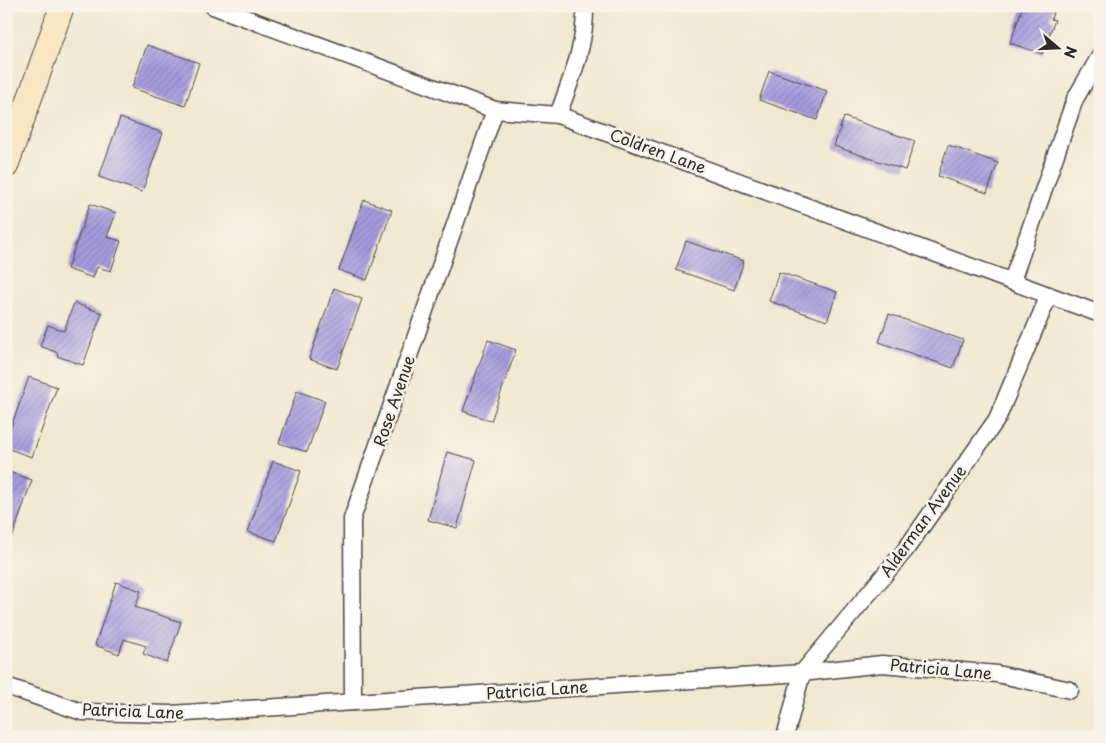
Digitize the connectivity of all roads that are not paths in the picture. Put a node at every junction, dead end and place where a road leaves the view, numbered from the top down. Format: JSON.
{"nodes":[{"id":1,"x":62,"y":6,"type":"edge"},
{"id":2,"x":213,"y":6,"type":"edge"},
{"id":3,"x":585,"y":6,"type":"edge"},
{"id":4,"x":1100,"y":56,"type":"edge"},
{"id":5,"x":495,"y":110,"type":"junction"},
{"id":6,"x":558,"y":114,"type":"junction"},
{"id":7,"x":6,"y":166,"type":"edge"},
{"id":8,"x":1012,"y":281,"type":"junction"},
{"id":9,"x":1049,"y":295,"type":"junction"},
{"id":10,"x":1100,"y":314,"type":"edge"},
{"id":11,"x":802,"y":673,"type":"junction"},
{"id":12,"x":6,"y":686,"type":"edge"},
{"id":13,"x":1070,"y":690,"type":"dead end"},
{"id":14,"x":353,"y":702,"type":"junction"},
{"id":15,"x":785,"y":737,"type":"edge"}],
"edges":[{"from":1,"to":7,"type":"main road"},
{"from":2,"to":5,"type":"street","name":"Coldren Lane"},
{"from":3,"to":6,"type":"street"},
{"from":4,"to":8,"type":"street"},
{"from":5,"to":6,"type":"street","name":"Coldren Lane"},
{"from":5,"to":14,"type":"street","name":"Rose Avenue"},
{"from":6,"to":8,"type":"street","name":"Coldren Lane"},
{"from":8,"to":9,"type":"street","name":"Coldren Lane"},
{"from":9,"to":10,"type":"street","name":"Coldren Lane"},
{"from":9,"to":11,"type":"street","name":"Alderman Avenue"},
{"from":11,"to":13,"type":"street","name":"Patricia Lane"},
{"from":11,"to":14,"type":"street","name":"Patricia Lane"},
{"from":11,"to":15,"type":"street","name":"Alderman Avenue"},
{"from":12,"to":14,"type":"street","name":"Patricia Lane"}]}
